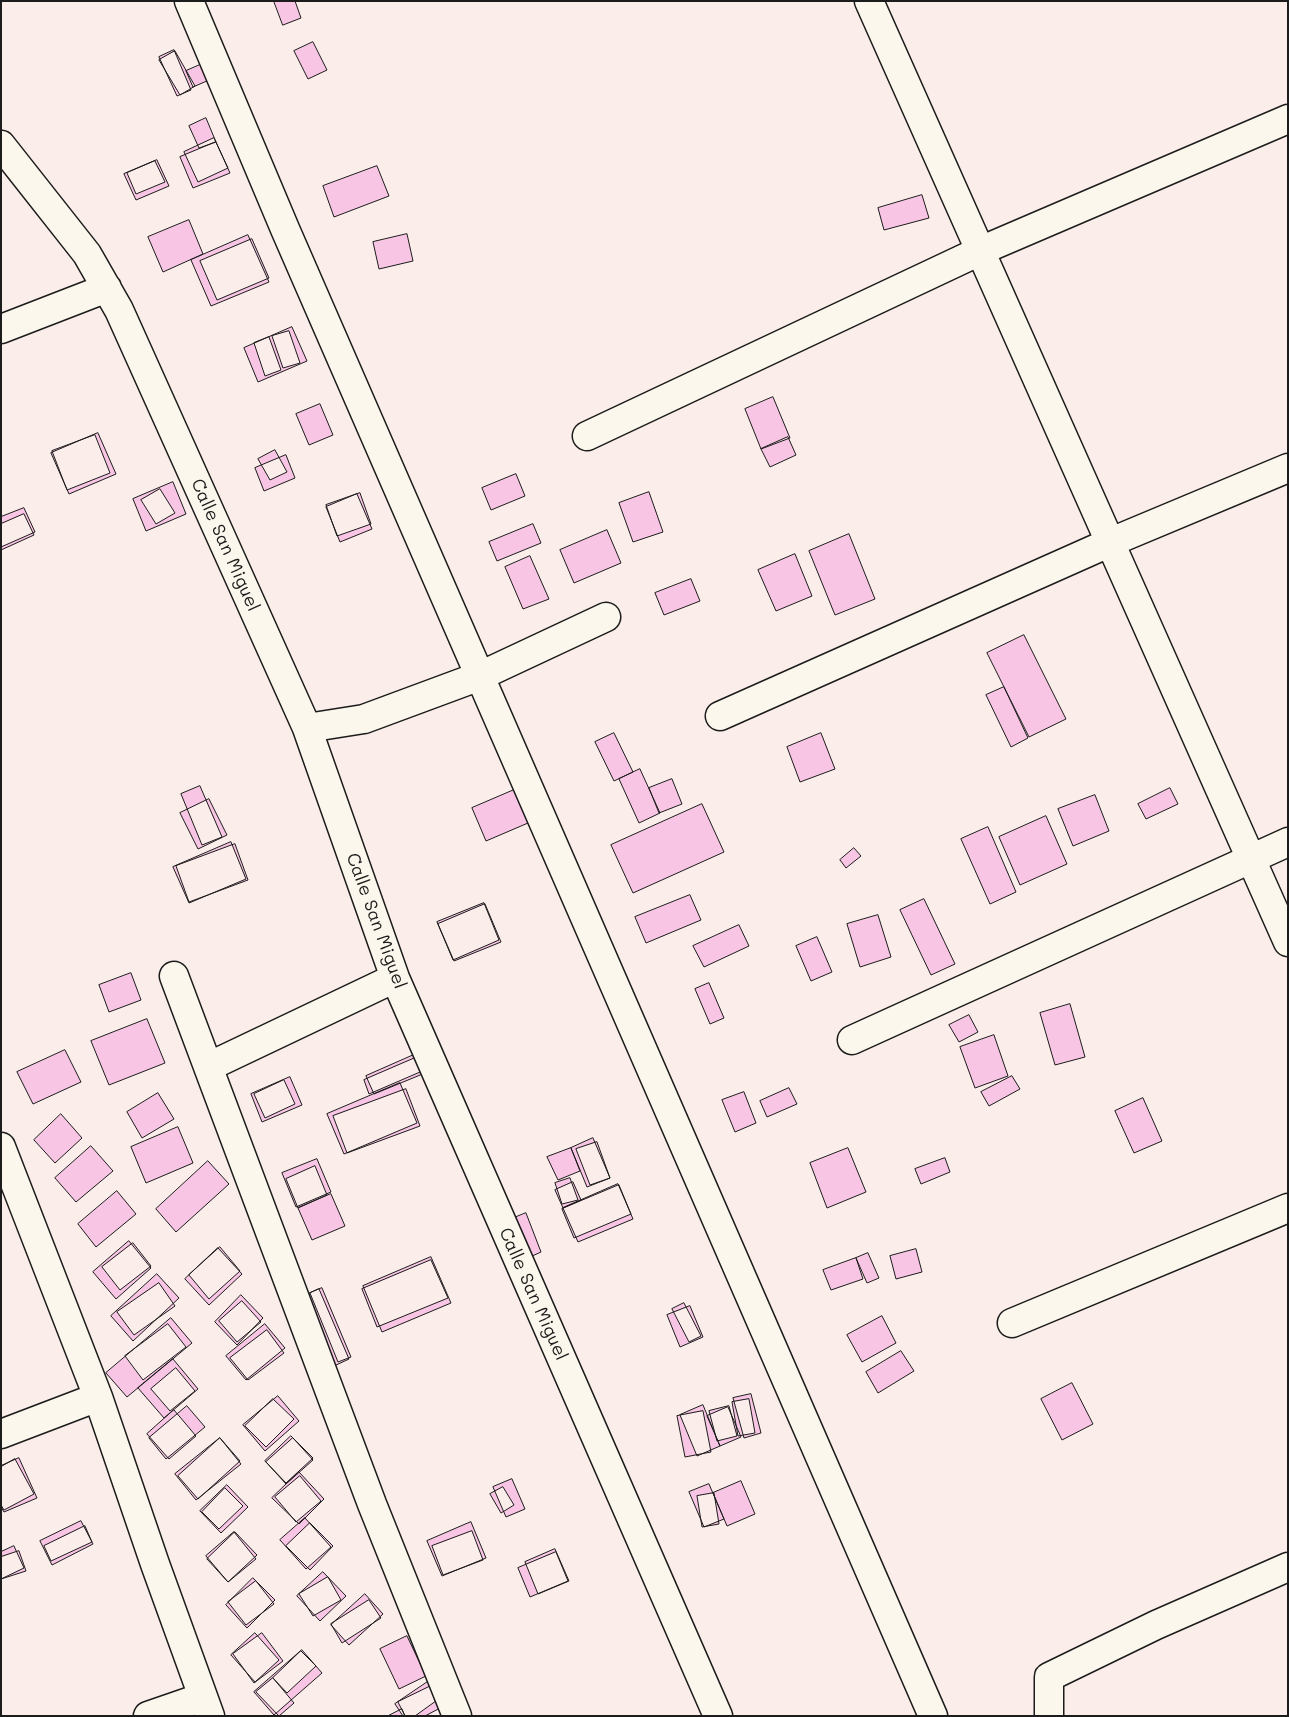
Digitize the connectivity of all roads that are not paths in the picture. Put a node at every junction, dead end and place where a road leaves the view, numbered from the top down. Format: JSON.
{"nodes":[{"id":1,"x":189,"y":1,"type":"edge"},
{"id":2,"x":869,"y":1,"type":"edge"},
{"id":3,"x":1288,"y":119,"type":"edge"},
{"id":4,"x":1,"y":145,"type":"edge"},
{"id":5,"x":980,"y":251,"type":"junction"},
{"id":6,"x":106,"y":288,"type":"junction"},
{"id":7,"x":1,"y":329,"type":"edge"},
{"id":8,"x":587,"y":436,"type":"dead end"},
{"id":9,"x":1288,"y":468,"type":"edge"},
{"id":10,"x":1111,"y":542,"type":"junction"},
{"id":11,"x":606,"y":616,"type":"dead end"},
{"id":12,"x":480,"y":676,"type":"junction"},
{"id":13,"x":720,"y":716,"type":"dead end"},
{"id":14,"x":307,"y":728,"type":"junction"},
{"id":15,"x":1288,"y":842,"type":"edge"},
{"id":16,"x":1251,"y":858,"type":"junction"},
{"id":17,"x":1288,"y":942,"type":"edge"},
{"id":18,"x":174,"y":976,"type":"dead end"},
{"id":19,"x":395,"y":978,"type":"junction"},
{"id":20,"x":852,"y":1040,"type":"dead end"},
{"id":21,"x":208,"y":1066,"type":"junction"},
{"id":22,"x":1,"y":1147,"type":"edge"},
{"id":23,"x":1288,"y":1208,"type":"edge"},
{"id":24,"x":1012,"y":1323,"type":"dead end"},
{"id":25,"x":98,"y":1397,"type":"junction"},
{"id":26,"x":1,"y":1434,"type":"edge"},
{"id":27,"x":1288,"y":1567,"type":"edge"},
{"id":28,"x":206,"y":1706,"type":"edge"},
{"id":29,"x":148,"y":1716,"type":"edge"},
{"id":30,"x":457,"y":1716,"type":"edge"},
{"id":31,"x":718,"y":1716,"type":"edge"},
{"id":32,"x":932,"y":1716,"type":"edge"},
{"id":33,"x":1050,"y":1716,"type":"edge"}],
"edges":[{"from":1,"to":12,"type":"street"},
{"from":2,"to":5,"type":"street"},
{"from":3,"to":5,"type":"street"},
{"from":4,"to":6,"type":"street","name":"Calle San Miguel"},
{"from":5,"to":8,"type":"street"},
{"from":5,"to":10,"type":"street"},
{"from":6,"to":7,"type":"street"},
{"from":6,"to":14,"type":"street","name":"Calle San Miguel"},
{"from":9,"to":10,"type":"street"},
{"from":10,"to":13,"type":"street"},
{"from":10,"to":16,"type":"street"},
{"from":11,"to":12,"type":"street"},
{"from":12,"to":14,"type":"street"},
{"from":12,"to":32,"type":"street"},
{"from":14,"to":19,"type":"street","name":"Calle San Miguel"},
{"from":15,"to":16,"type":"street"},
{"from":16,"to":17,"type":"street"},
{"from":16,"to":20,"type":"street"},
{"from":18,"to":21,"type":"street"},
{"from":19,"to":21,"type":"street"},
{"from":19,"to":31,"type":"street","name":"Calle San Miguel"},
{"from":21,"to":30,"type":"street"},
{"from":22,"to":25,"type":"street"},
{"from":23,"to":24,"type":"street"},
{"from":25,"to":26,"type":"street"},
{"from":25,"to":28,"type":"street"},
{"from":27,"to":33,"type":"street"},
{"from":28,"to":29,"type":"street"}]}
